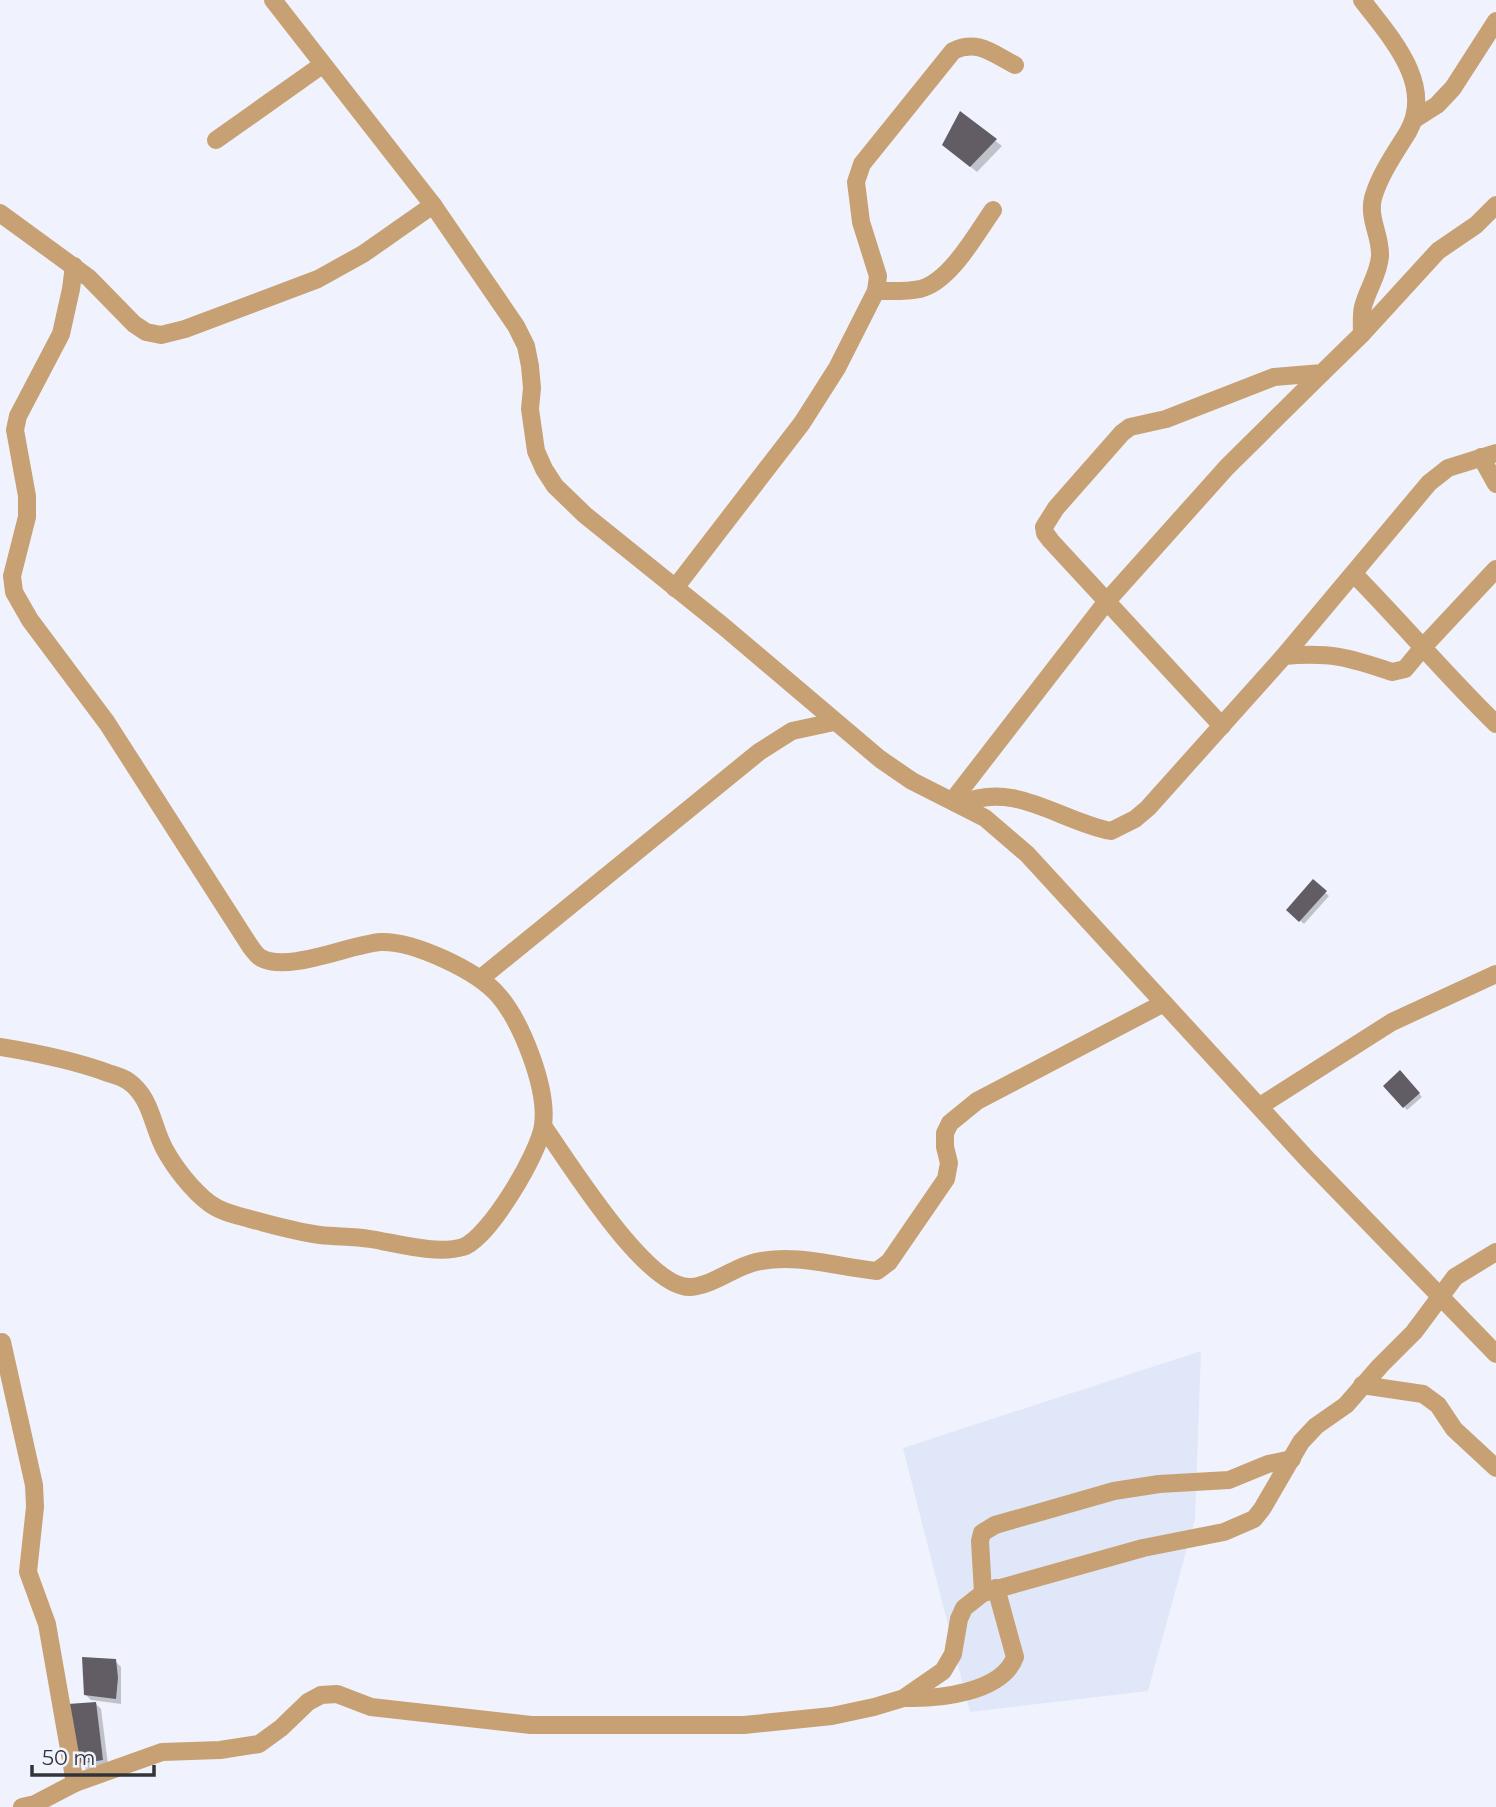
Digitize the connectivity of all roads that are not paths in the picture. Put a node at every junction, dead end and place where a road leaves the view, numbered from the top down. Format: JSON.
{"nodes":[{"id":1,"x":273,"y":0,"type":"edge"},
{"id":2,"x":1362,"y":0,"type":"edge"},
{"id":3,"x":1496,"y":21,"type":"edge"},
{"id":4,"x":321,"y":65,"type":"junction"},
{"id":5,"x":1015,"y":65,"type":"dead end"},
{"id":6,"x":1415,"y":119,"type":"junction"},
{"id":7,"x":216,"y":140,"type":"dead end"},
{"id":8,"x":433,"y":205,"type":"junction"},
{"id":9,"x":1496,"y":205,"type":"edge"},
{"id":10,"x":993,"y":210,"type":"dead end"},
{"id":11,"x":0,"y":213,"type":"edge"},
{"id":12,"x":74,"y":267,"type":"junction"},
{"id":13,"x":877,"y":291,"type":"junction"},
{"id":14,"x":1362,"y":334,"type":"junction"},
{"id":15,"x":1322,"y":373,"type":"junction"},
{"id":16,"x":1489,"y":455,"type":"edge"},
{"id":17,"x":1496,"y":484,"type":"edge"},
{"id":18,"x":1496,"y":569,"type":"edge"},
{"id":19,"x":1354,"y":574,"type":"junction"},
{"id":20,"x":675,"y":588,"type":"junction"},
{"id":21,"x":1107,"y":601,"type":"junction"},
{"id":22,"x":1424,"y":646,"type":"junction"},
{"id":23,"x":1284,"y":656,"type":"junction"},
{"id":24,"x":834,"y":722,"type":"junction"},
{"id":25,"x":1496,"y":724,"type":"edge"},
{"id":26,"x":1222,"y":726,"type":"junction"},
{"id":27,"x":957,"y":802,"type":"junction"},
{"id":28,"x":1496,"y":974,"type":"edge"},
{"id":29,"x":481,"y":978,"type":"junction"},
{"id":30,"x":1164,"y":1003,"type":"junction"},
{"id":31,"x":0,"y":1047,"type":"edge"},
{"id":32,"x":1260,"y":1106,"type":"junction"},
{"id":33,"x":543,"y":1126,"type":"junction"},
{"id":34,"x":1496,"y":1252,"type":"edge"},
{"id":35,"x":1441,"y":1296,"type":"junction"},
{"id":36,"x":2,"y":1342,"type":"dead end"},
{"id":37,"x":1496,"y":1354,"type":"edge"},
{"id":38,"x":1362,"y":1385,"type":"junction"},
{"id":39,"x":1292,"y":1459,"type":"junction"},
{"id":40,"x":1496,"y":1468,"type":"edge"},
{"id":41,"x":990,"y":1591,"type":"junction"},
{"id":42,"x":904,"y":1698,"type":"junction"},
{"id":43,"x":75,"y":1783,"type":"junction"},
{"id":44,"x":22,"y":1807,"type":"edge"}],
"edges":[{"from":1,"to":4,"type":"street"},
{"from":2,"to":6,"type":"street"},
{"from":3,"to":6,"type":"street"},
{"from":4,"to":7,"type":"street"},
{"from":4,"to":8,"type":"street"},
{"from":5,"to":13,"type":"street"},
{"from":6,"to":14,"type":"street"},
{"from":8,"to":12,"type":"street"},
{"from":8,"to":20,"type":"street"},
{"from":9,"to":14,"type":"street"},
{"from":10,"to":13,"type":"street"},
{"from":11,"to":12,"type":"street"},
{"from":12,"to":29,"type":"street"},
{"from":13,"to":20,"type":"street"},
{"from":14,"to":15,"type":"street"},
{"from":15,"to":21,"type":"street"},
{"from":15,"to":21,"type":"street"},
{"from":16,"to":17,"type":"street"},
{"from":16,"to":19,"type":"street"},
{"from":18,"to":22,"type":"street"},
{"from":19,"to":22,"type":"street"},
{"from":19,"to":23,"type":"street"},
{"from":20,"to":24,"type":"street"},
{"from":21,"to":26,"type":"street"},
{"from":21,"to":27,"type":"street"},
{"from":22,"to":23,"type":"street"},
{"from":22,"to":25,"type":"street"},
{"from":23,"to":26,"type":"street"},
{"from":24,"to":27,"type":"street"},
{"from":24,"to":29,"type":"street"},
{"from":26,"to":27,"type":"street"},
{"from":27,"to":30,"type":"street"},
{"from":28,"to":32,"type":"street"},
{"from":29,"to":33,"type":"street"},
{"from":30,"to":32,"type":"street"},
{"from":30,"to":33,"type":"street"},
{"from":31,"to":33,"type":"street"},
{"from":32,"to":35,"type":"street"},
{"from":34,"to":35,"type":"street"},
{"from":35,"to":37,"type":"street"},
{"from":35,"to":38,"type":"street"},
{"from":36,"to":43,"type":"street"},
{"from":38,"to":39,"type":"street"},
{"from":38,"to":40,"type":"street"},
{"from":39,"to":41,"type":"street"},
{"from":39,"to":41,"type":"street"},
{"from":41,"to":42,"type":"street"},
{"from":41,"to":42,"type":"street"},
{"from":42,"to":43,"type":"street"},
{"from":43,"to":44,"type":"street"}]}
